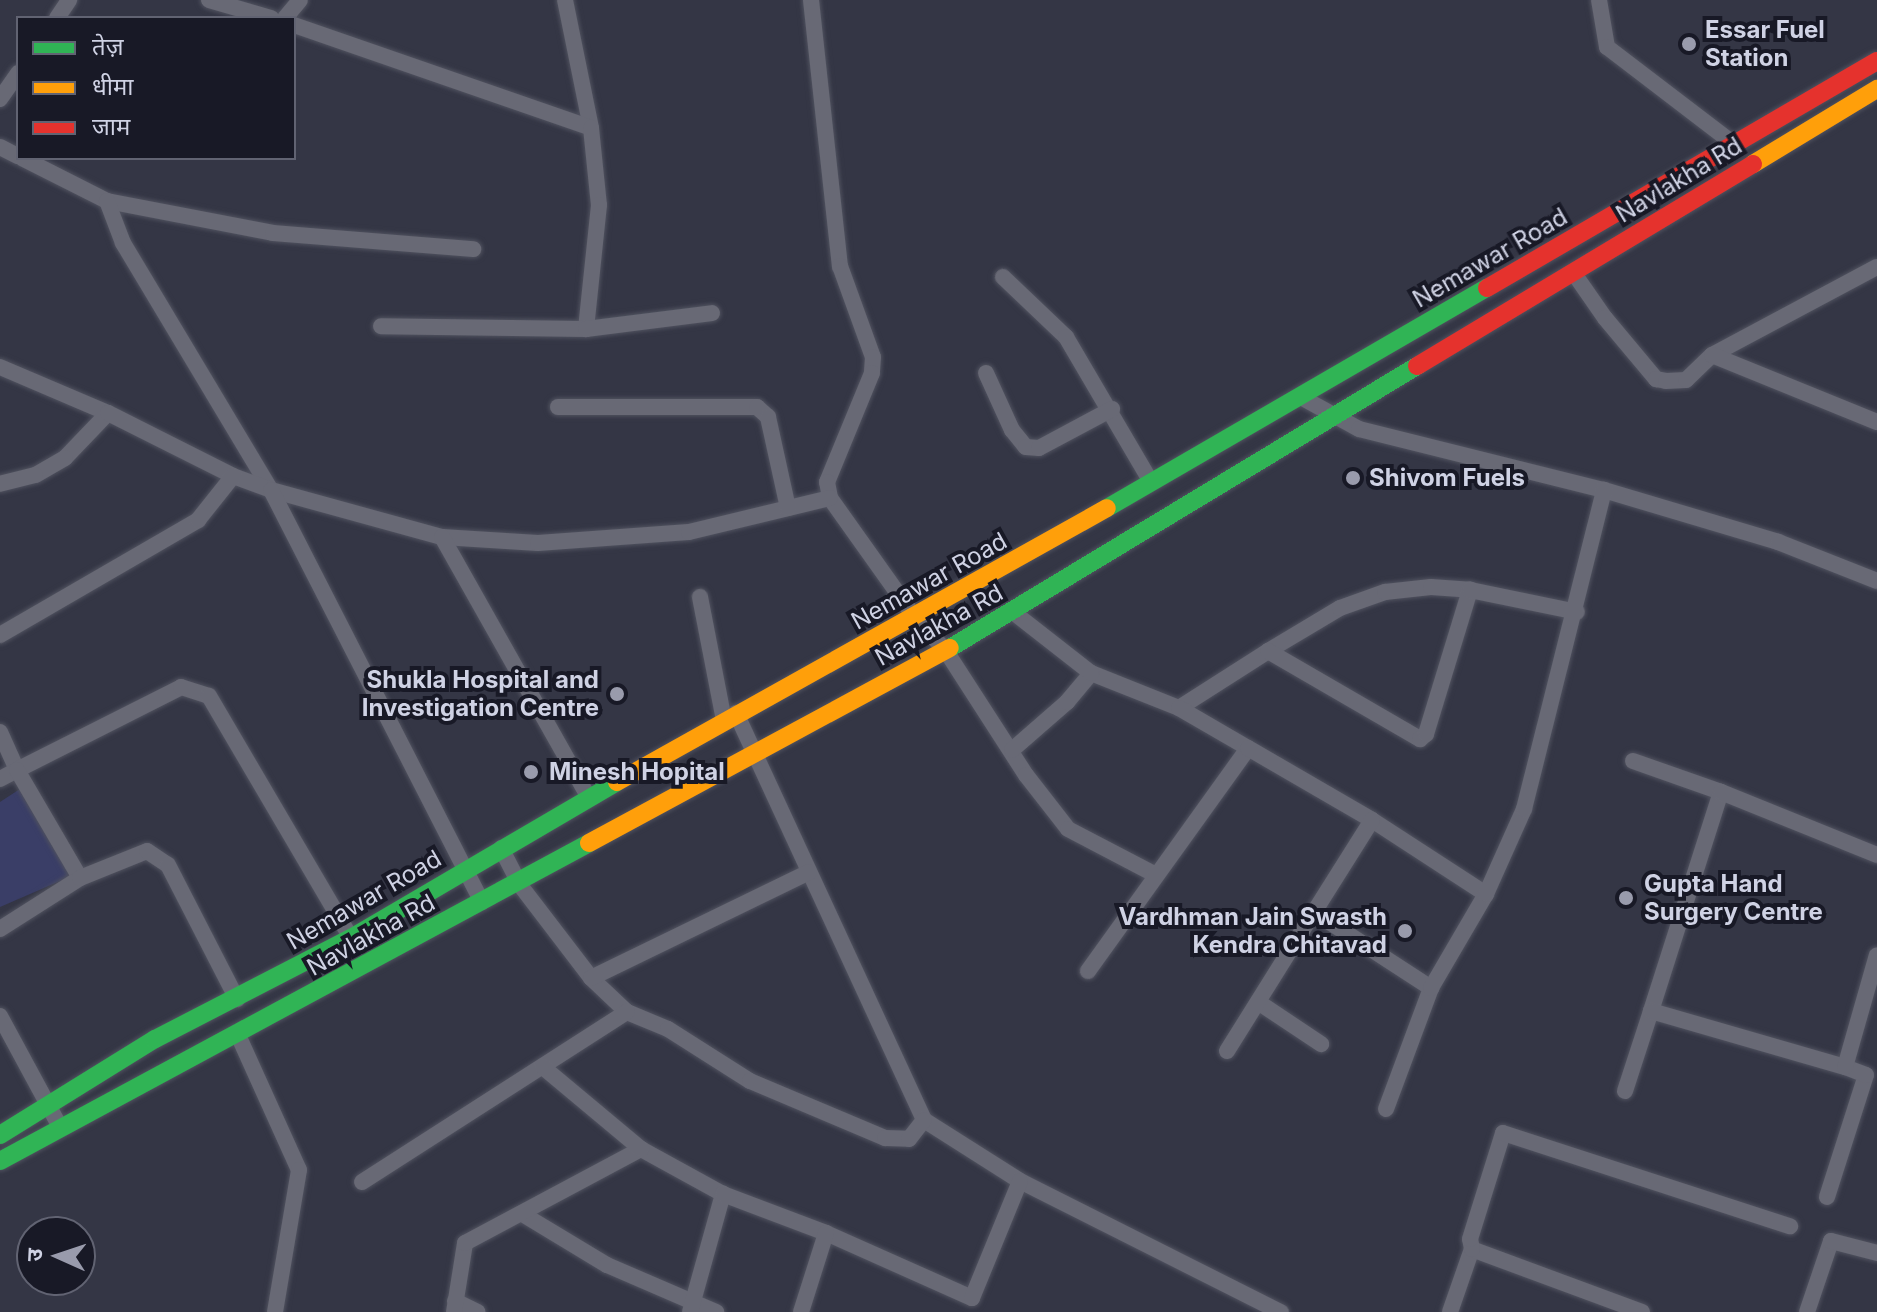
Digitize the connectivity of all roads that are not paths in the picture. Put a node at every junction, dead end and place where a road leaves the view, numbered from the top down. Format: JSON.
{"nodes":[{"id":1,"x":209,"y":0,"type":"edge"},
{"id":2,"x":300,"y":0,"type":"edge"},
{"id":3,"x":565,"y":0,"type":"edge"},
{"id":4,"x":811,"y":0,"type":"edge"},
{"id":5,"x":1599,"y":0,"type":"edge"},
{"id":6,"x":264,"y":16,"type":"edge"},
{"id":7,"x":287,"y":16,"type":"edge"},
{"id":8,"x":296,"y":26,"type":"edge"},
{"id":9,"x":1877,"y":61,"type":"edge"},
{"id":10,"x":16,"y":76,"type":"edge"},
{"id":11,"x":1877,"y":89,"type":"edge"},
{"id":12,"x":0,"y":99,"type":"edge"},
{"id":13,"x":591,"y":128,"type":"junction"},
{"id":14,"x":1734,"y":144,"type":"junction"},
{"id":15,"x":26,"y":160,"type":"edge"},
{"id":16,"x":107,"y":201,"type":"junction"},
{"id":17,"x":473,"y":249,"type":"dead end"},
{"id":18,"x":1877,"y":267,"type":"edge"},
{"id":19,"x":1573,"y":272,"type":"junction"},
{"id":20,"x":1003,"y":277,"type":"dead end"},
{"id":21,"x":712,"y":313,"type":"dead end"},
{"id":22,"x":381,"y":326,"type":"dead end"},
{"id":23,"x":586,"y":329,"type":"junction"},
{"id":24,"x":1712,"y":355,"type":"junction"},
{"id":25,"x":0,"y":367,"type":"edge"},
{"id":26,"x":986,"y":373,"type":"dead end"},
{"id":27,"x":1301,"y":397,"type":"junction"},
{"id":28,"x":558,"y":407,"type":"dead end"},
{"id":29,"x":1112,"y":409,"type":"junction"},
{"id":30,"x":108,"y":413,"type":"junction"},
{"id":31,"x":1335,"y":418,"type":"junction"},
{"id":32,"x":1877,"y":422,"type":"edge"},
{"id":33,"x":233,"y":476,"type":"junction"},
{"id":34,"x":1150,"y":480,"type":"junction"},
{"id":35,"x":0,"y":484,"type":"edge"},
{"id":36,"x":271,"y":490,"type":"junction"},
{"id":37,"x":1604,"y":490,"type":"junction"},
{"id":38,"x":830,"y":498,"type":"junction"},
{"id":39,"x":788,"y":508,"type":"junction"},
{"id":40,"x":442,"y":537,"type":"junction"},
{"id":41,"x":1877,"y":581,"type":"edge"},
{"id":42,"x":1470,"y":590,"type":"junction"},
{"id":43,"x":700,"y":597,"type":"dead end"},
{"id":44,"x":1013,"y":612,"type":"junction"},
{"id":45,"x":1577,"y":612,"type":"junction"},
{"id":46,"x":914,"y":616,"type":"junction"},
{"id":47,"x":0,"y":635,"type":"edge"},
{"id":48,"x":946,"y":651,"type":"junction"},
{"id":49,"x":1268,"y":651,"type":"junction"},
{"id":50,"x":1091,"y":673,"type":"junction"},
{"id":51,"x":1179,"y":708,"type":"junction"},
{"id":52,"x":730,"y":716,"type":"junction"},
{"id":53,"x":0,"y":732,"type":"edge"},
{"id":54,"x":1248,"y":748,"type":"junction"},
{"id":55,"x":757,"y":750,"type":"junction"},
{"id":56,"x":1012,"y":750,"type":"junction"},
{"id":57,"x":1633,"y":761,"type":"dead end"},
{"id":58,"x":17,"y":770,"type":"junction"},
{"id":59,"x":0,"y":779,"type":"edge"},
{"id":60,"x":1721,"y":792,"type":"junction"},
{"id":61,"x":589,"y":798,"type":"junction"},
{"id":62,"x":1372,"y":820,"type":"junction"},
{"id":63,"x":501,"y":848,"type":"junction"},
{"id":64,"x":1877,"y":855,"type":"edge"},
{"id":65,"x":465,"y":869,"type":"junction"},
{"id":66,"x":809,"y":872,"type":"junction"},
{"id":67,"x":1156,"y":875,"type":"junction"},
{"id":68,"x":80,"y":878,"type":"junction"},
{"id":69,"x":520,"y":885,"type":"junction"},
{"id":70,"x":1486,"y":894,"type":"junction"},
{"id":71,"x":482,"y":902,"type":"junction"},
{"id":72,"x":1314,"y":912,"type":"junction"},
{"id":73,"x":0,"y":929,"type":"edge"},
{"id":74,"x":351,"y":938,"type":"junction"},
{"id":75,"x":1877,"y":955,"type":"edge"},
{"id":76,"x":1088,"y":971,"type":"dead end"},
{"id":77,"x":591,"y":978,"type":"junction"},
{"id":78,"x":1431,"y":988,"type":"junction"},
{"id":79,"x":1872,"y":993,"type":"edge"},
{"id":80,"x":237,"y":999,"type":"junction"},
{"id":81,"x":1258,"y":1002,"type":"junction"},
{"id":82,"x":1651,"y":1011,"type":"junction"},
{"id":83,"x":627,"y":1012,"type":"junction"},
{"id":84,"x":0,"y":1016,"type":"edge"},
{"id":85,"x":238,"y":1035,"type":"junction"},
{"id":86,"x":1321,"y":1044,"type":"dead end"},
{"id":87,"x":1227,"y":1051,"type":"dead end"},
{"id":88,"x":543,"y":1067,"type":"junction"},
{"id":89,"x":1845,"y":1067,"type":"junction"},
{"id":90,"x":1871,"y":1077,"type":"edge"},
{"id":91,"x":1625,"y":1091,"type":"dead end"},
{"id":92,"x":49,"y":1107,"type":"junction"},
{"id":93,"x":1386,"y":1109,"type":"dead end"},
{"id":94,"x":924,"y":1120,"type":"junction"},
{"id":95,"x":61,"y":1129,"type":"junction"},
{"id":96,"x":0,"y":1135,"type":"edge"},
{"id":97,"x":641,"y":1149,"type":"junction"},
{"id":98,"x":0,"y":1161,"type":"edge"},
{"id":99,"x":1020,"y":1181,"type":"junction"},
{"id":100,"x":362,"y":1182,"type":"dead end"},
{"id":101,"x":723,"y":1194,"type":"junction"},
{"id":102,"x":1827,"y":1197,"type":"dead end"},
{"id":103,"x":524,"y":1215,"type":"junction"},
{"id":104,"x":1790,"y":1226,"type":"dead end"},
{"id":105,"x":826,"y":1233,"type":"junction"},
{"id":106,"x":1472,"y":1249,"type":"junction"},
{"id":107,"x":1877,"y":1253,"type":"edge"},
{"id":108,"x":970,"y":1305,"type":"edge"},
{"id":109,"x":454,"y":1307,"type":"edge"},
{"id":110,"x":692,"y":1308,"type":"edge"},
{"id":111,"x":275,"y":1312,"type":"edge"},
{"id":112,"x":478,"y":1312,"type":"edge"},
{"id":113,"x":716,"y":1312,"type":"edge"},
{"id":114,"x":801,"y":1312,"type":"edge"},
{"id":115,"x":1281,"y":1312,"type":"edge"},
{"id":116,"x":1450,"y":1312,"type":"edge"},
{"id":117,"x":1642,"y":1312,"type":"edge"},
{"id":118,"x":1807,"y":1312,"type":"edge"}],
"edges":[{"from":1,"to":6,"type":"street"},
{"from":2,"to":7,"type":"street"},
{"from":3,"to":13,"type":"street"},
{"from":4,"to":38,"type":"street"},
{"from":5,"to":14,"type":"street"},
{"from":8,"to":13,"type":"street"},
{"from":9,"to":14,"type":"main road","name":"Nemawar Road"},
{"from":10,"to":12,"type":"street"},
{"from":11,"to":19,"type":"main road","name":"Navlakha Rd"},
{"from":13,"to":23,"type":"street"},
{"from":14,"to":27,"type":"main road","name":"Nemawar Road"},
{"from":15,"to":16,"type":"street"},
{"from":16,"to":17,"type":"street"},
{"from":16,"to":36,"type":"street"},
{"from":18,"to":24,"type":"street"},
{"from":19,"to":24,"type":"street"},
{"from":19,"to":31,"type":"main road","name":"Navlakha Rd"},
{"from":20,"to":29,"type":"street"},
{"from":21,"to":23,"type":"street"},
{"from":22,"to":23,"type":"street"},
{"from":24,"to":32,"type":"street"},
{"from":25,"to":30,"type":"street"},
{"from":26,"to":29,"type":"street"},
{"from":27,"to":31,"type":"street"},
{"from":27,"to":34,"type":"main road","name":"Nemawar Road"},
{"from":28,"to":39,"type":"street"},
{"from":29,"to":34,"type":"street"},
{"from":30,"to":33,"type":"street"},
{"from":30,"to":35,"type":"street"},
{"from":31,"to":37,"type":"street"},
{"from":31,"to":44,"type":"main road","name":"Navlakha Rd"},
{"from":33,"to":36,"type":"street"},
{"from":33,"to":47,"type":"street"},
{"from":34,"to":46,"type":"main road","name":"Nemawar Road"},
{"from":36,"to":40,"type":"street"},
{"from":36,"to":65,"type":"street"},
{"from":37,"to":41,"type":"street"},
{"from":37,"to":45,"type":"street"},
{"from":38,"to":39,"type":"street"},
{"from":38,"to":46,"type":"street"},
{"from":39,"to":40,"type":"street"},
{"from":40,"to":61,"type":"street"},
{"from":42,"to":45,"type":"street"},
{"from":42,"to":49,"type":"street"},
{"from":42,"to":49,"type":"street"},
{"from":43,"to":52,"type":"street"},
{"from":44,"to":48,"type":"main road","name":"Navlakha Rd"},
{"from":44,"to":50,"type":"street"},
{"from":45,"to":70,"type":"street"},
{"from":46,"to":48,"type":"street"},
{"from":46,"to":52,"type":"main road","name":"Nemawar Road"},
{"from":48,"to":55,"type":"main road","name":"Navlakha Rd"},
{"from":48,"to":56,"type":"street"},
{"from":49,"to":51,"type":"street"},
{"from":50,"to":51,"type":"street"},
{"from":50,"to":56,"type":"street"},
{"from":51,"to":54,"type":"street"},
{"from":52,"to":55,"type":"street"},
{"from":52,"to":61,"type":"main road","name":"Nemawar Road"},
{"from":53,"to":58,"type":"street"},
{"from":54,"to":62,"type":"street"},
{"from":54,"to":67,"type":"street"},
{"from":55,"to":66,"type":"street"},
{"from":55,"to":69,"type":"main road","name":"Navlakha Rd"},
{"from":56,"to":67,"type":"street"},
{"from":57,"to":60,"type":"street"},
{"from":58,"to":59,"type":"street"},
{"from":58,"to":68,"type":"street"},
{"from":58,"to":74,"type":"street"},
{"from":60,"to":64,"type":"street"},
{"from":60,"to":82,"type":"street"},
{"from":61,"to":63,"type":"main road","name":"Nemawar Road"},
{"from":62,"to":70,"type":"street"},
{"from":62,"to":72,"type":"street"},
{"from":63,"to":65,"type":"main road","name":"Nemawar Road"},
{"from":63,"to":69,"type":"street"},
{"from":65,"to":71,"type":"street"},
{"from":65,"to":74,"type":"main road","name":"Nemawar Road"},
{"from":66,"to":77,"type":"street"},
{"from":66,"to":94,"type":"street"},
{"from":67,"to":76,"type":"street"},
{"from":68,"to":73,"type":"street"},
{"from":68,"to":80,"type":"street"},
{"from":69,"to":71,"type":"main road","name":"Navlakha Rd"},
{"from":69,"to":77,"type":"street"},
{"from":70,"to":78,"type":"street"},
{"from":71,"to":85,"type":"main road","name":"Navlakha Rd"},
{"from":72,"to":78,"type":"street"},
{"from":72,"to":81,"type":"street"},
{"from":74,"to":80,"type":"main road","name":"Nemawar Road"},
{"from":75,"to":79,"type":"street"},
{"from":77,"to":83,"type":"street"},
{"from":78,"to":93,"type":"street"},
{"from":79,"to":89,"type":"street"},
{"from":80,"to":92,"type":"main road","name":"Nemawar Road"},
{"from":81,"to":86,"type":"street"},
{"from":81,"to":87,"type":"street"},
{"from":82,"to":89,"type":"street"},
{"from":82,"to":91,"type":"street"},
{"from":83,"to":88,"type":"street"},
{"from":83,"to":94,"type":"street"},
{"from":84,"to":92,"type":"street"},
{"from":85,"to":95,"type":"main road","name":"Navlakha Rd"},
{"from":85,"to":111,"type":"street"},
{"from":88,"to":97,"type":"street"},
{"from":88,"to":100,"type":"street"},
{"from":89,"to":90,"type":"street"},
{"from":90,"to":102,"type":"street"},
{"from":92,"to":95,"type":"street"},
{"from":92,"to":96,"type":"main road","name":"Nemawar Road"},
{"from":94,"to":99,"type":"street"},
{"from":95,"to":98,"type":"main road","name":"Navlakha Rd"},
{"from":97,"to":101,"type":"street"},
{"from":97,"to":103,"type":"street"},
{"from":99,"to":108,"type":"street"},
{"from":99,"to":115,"type":"street"},
{"from":101,"to":105,"type":"street"},
{"from":101,"to":110,"type":"street"},
{"from":103,"to":109,"type":"street"},
{"from":103,"to":110,"type":"street"},
{"from":104,"to":106,"type":"street"},
{"from":105,"to":108,"type":"street"},
{"from":105,"to":114,"type":"street"},
{"from":106,"to":116,"type":"street"},
{"from":106,"to":117,"type":"street"},
{"from":107,"to":118,"type":"street"},
{"from":109,"to":112,"type":"street"},
{"from":110,"to":113,"type":"street"}]}
